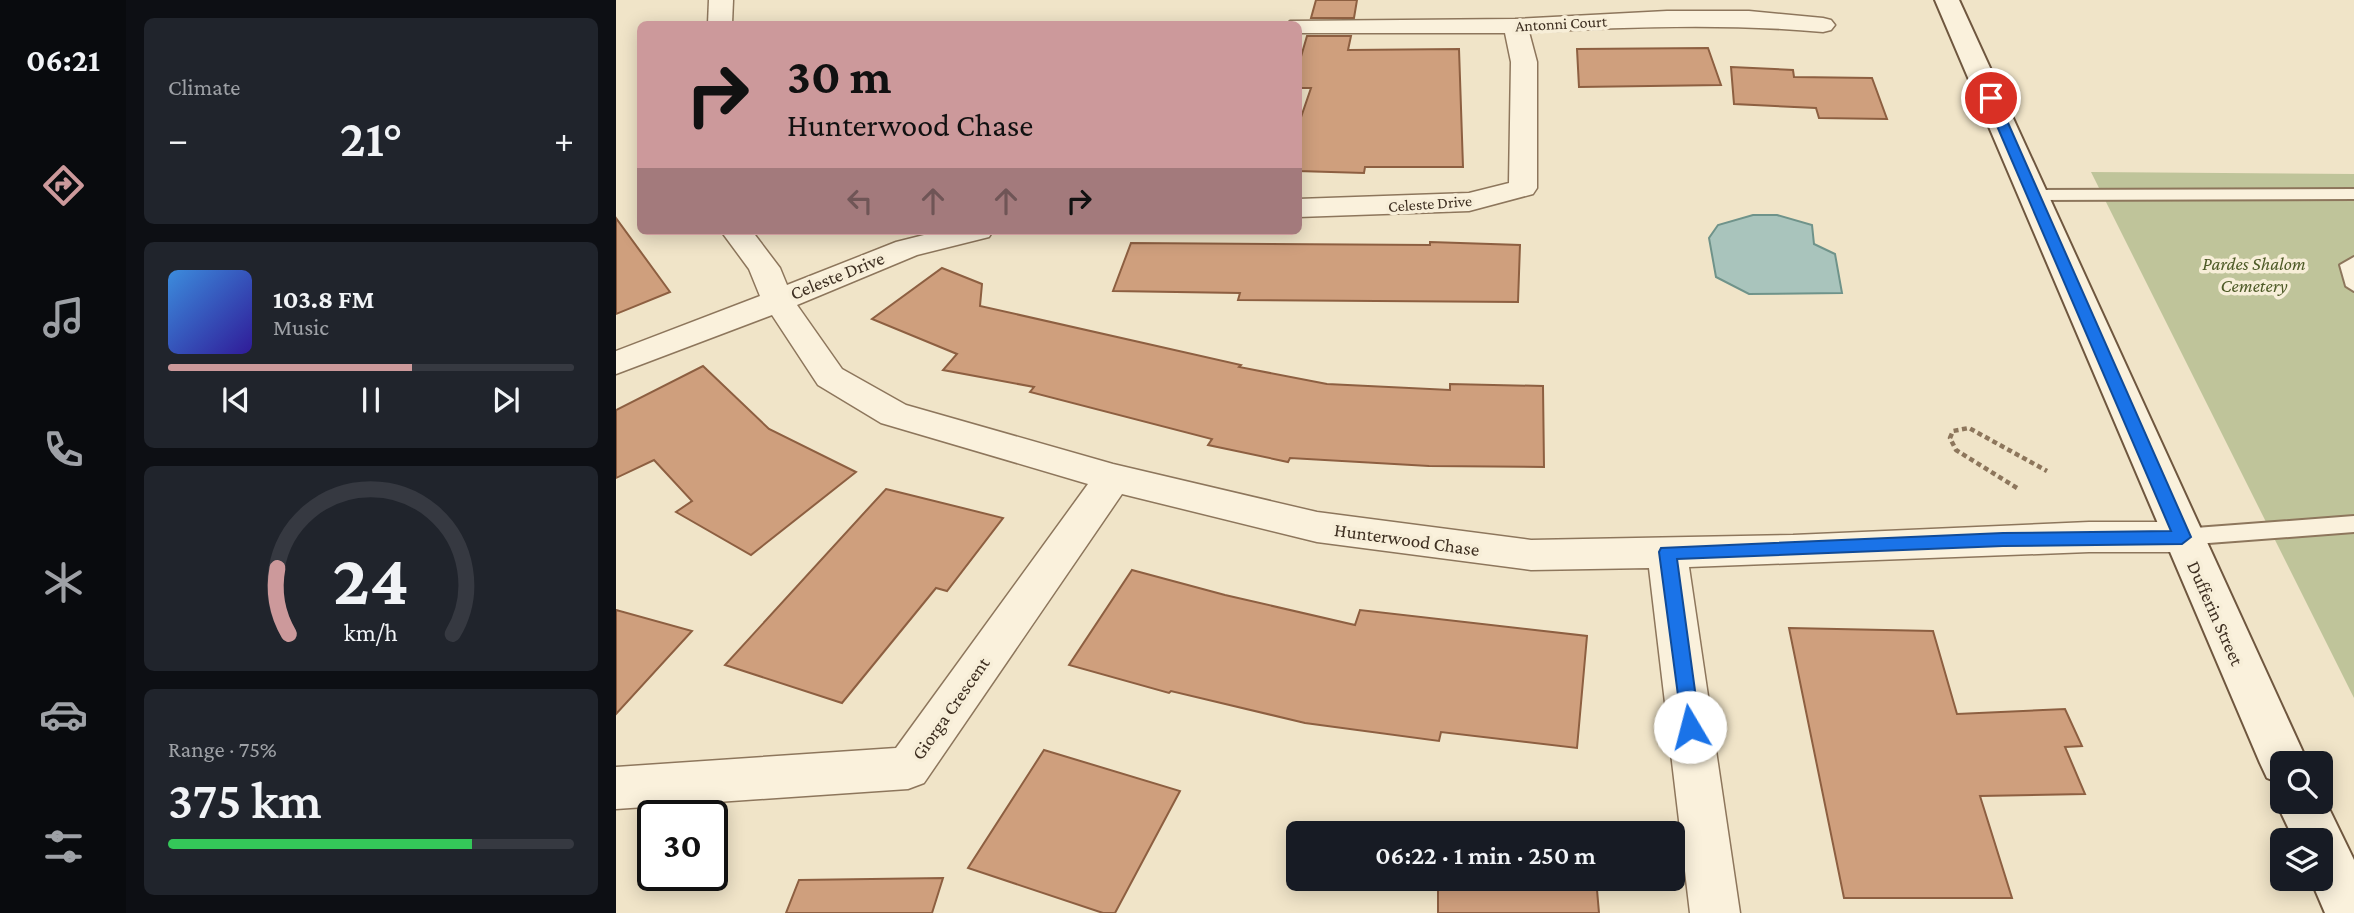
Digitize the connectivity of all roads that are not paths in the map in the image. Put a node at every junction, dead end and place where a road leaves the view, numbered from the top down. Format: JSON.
{"nodes":[{"id":1,"x":721,"y":0,"type":"edge"},
{"id":2,"x":1947,"y":0,"type":"edge"},
{"id":3,"x":720,"y":21,"type":"edge"},
{"id":4,"x":1823,"y":25,"type":"dead end"},
{"id":5,"x":1302,"y":26,"type":"edge"},
{"id":6,"x":1515,"y":26,"type":"junction"},
{"id":7,"x":2354,"y":194,"type":"edge"},
{"id":8,"x":2035,"y":195,"type":"junction"},
{"id":9,"x":1302,"y":208,"type":"edge"},
{"id":10,"x":739,"y":235,"type":"edge"},
{"id":11,"x":961,"y":235,"type":"edge"},
{"id":12,"x":2354,"y":262,"type":"edge"},
{"id":13,"x":2354,"y":286,"type":"edge"},
{"id":14,"x":777,"y":299,"type":"junction"},
{"id":15,"x":616,"y":363,"type":"edge"},
{"id":16,"x":1113,"y":478,"type":"junction"},
{"id":17,"x":2354,"y":523,"type":"edge"},
{"id":18,"x":2182,"y":537,"type":"junction"},
{"id":19,"x":1667,"y":552,"type":"junction"},
{"id":20,"x":2279,"y":751,"type":"edge"},
{"id":21,"x":616,"y":788,"type":"edge"},
{"id":22,"x":2333,"y":871,"type":"edge"},
{"id":23,"x":1715,"y":913,"type":"edge"},
{"id":24,"x":2352,"y":913,"type":"edge"}],
"edges":[{"from":1,"to":3,"type":"street"},
{"from":2,"to":8,"type":"main road","name":"Dufferin Street"},
{"from":4,"to":6,"type":"street","name":"Antonni Court"},
{"from":5,"to":6,"type":"street","name":"Antonni Court"},
{"from":6,"to":9,"type":"street","name":"Celeste Drive"},
{"from":7,"to":8,"type":"lane"},
{"from":8,"to":18,"type":"main road","name":"Dufferin Street"},
{"from":10,"to":14,"type":"street","name":"Hunterwood Chase"},
{"from":11,"to":14,"type":"street","name":"Celeste Drive"},
{"from":12,"to":13,"type":"lane"},
{"from":14,"to":15,"type":"street"},
{"from":14,"to":16,"type":"street","name":"Hunterwood Chase"},
{"from":16,"to":19,"type":"street","name":"Hunterwood Chase"},
{"from":16,"to":21,"type":"street","name":"Giorga Crescent"},
{"from":17,"to":18,"type":"lane"},
{"from":18,"to":19,"type":"street","name":"Hunterwood Chase"},
{"from":18,"to":20,"type":"main road","name":"Dufferin Street"},
{"from":19,"to":23,"type":"street"},
{"from":22,"to":24,"type":"main road"}]}
